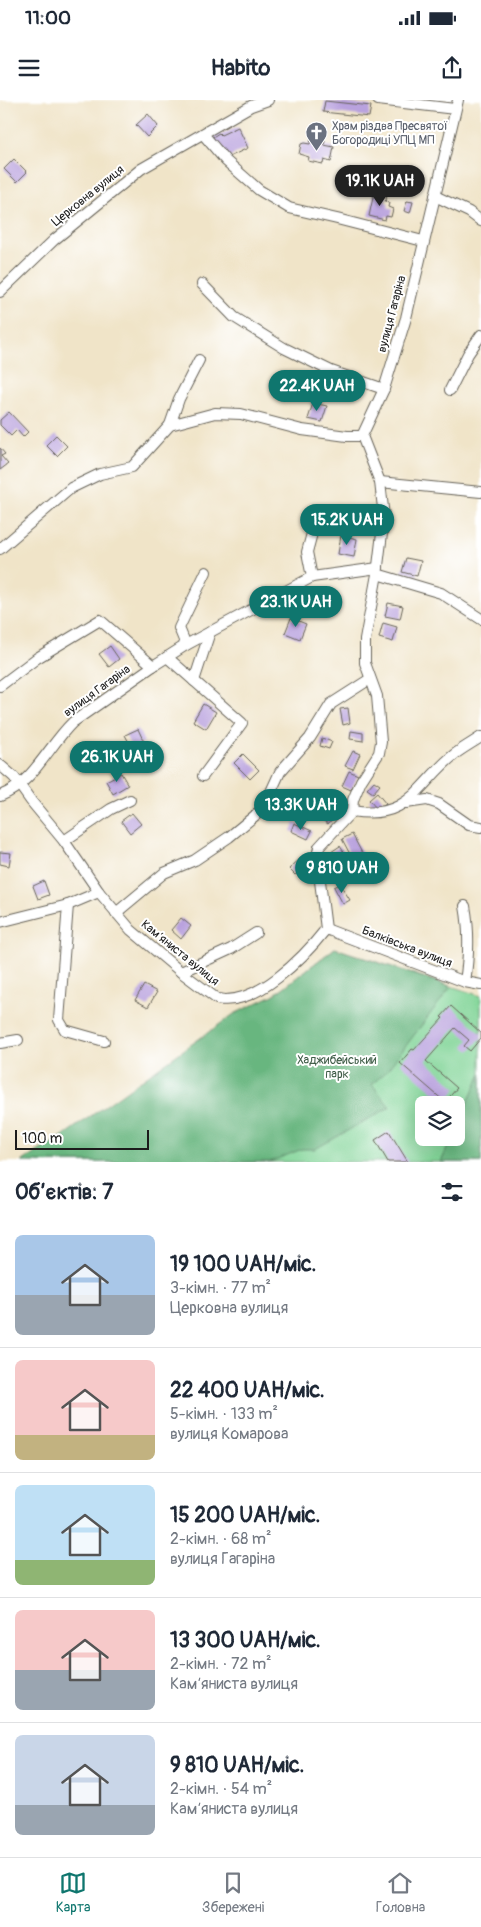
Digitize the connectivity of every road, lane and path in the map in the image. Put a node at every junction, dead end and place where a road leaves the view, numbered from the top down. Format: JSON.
{"nodes":[{"id":1,"x":268,"y":100,"type":"edge"},
{"id":2,"x":378,"y":100,"type":"edge"},
{"id":3,"x":249,"y":103,"type":"edge"},
{"id":4,"x":457,"y":104,"type":"edge"},
{"id":5,"x":203,"y":134,"type":"junction"},
{"id":6,"x":435,"y":196,"type":"junction"},
{"id":7,"x":481,"y":221,"type":"edge"},
{"id":8,"x":424,"y":241,"type":"junction"},
{"id":9,"x":202,"y":284,"type":"dead end"},
{"id":10,"x":0,"y":292,"type":"edge"},
{"id":11,"x":481,"y":335,"type":"edge"},
{"id":12,"x":199,"y":360,"type":"dead end"},
{"id":13,"x":384,"y":389,"type":"junction"},
{"id":14,"x":450,"y":390,"type":"dead end"},
{"id":15,"x":170,"y":425,"type":"junction"},
{"id":16,"x":362,"y":436,"type":"junction"},
{"id":17,"x":380,"y":482,"type":"junction"},
{"id":18,"x":481,"y":492,"type":"edge"},
{"id":19,"x":315,"y":522,"type":"dead end"},
{"id":20,"x":0,"y":550,"type":"edge"},
{"id":21,"x":378,"y":571,"type":"junction"},
{"id":22,"x":206,"y":572,"type":"dead end"},
{"id":23,"x":312,"y":577,"type":"junction"},
{"id":24,"x":481,"y":619,"type":"edge"},
{"id":25,"x":210,"y":632,"type":"junction"},
{"id":26,"x":186,"y":645,"type":"junction"},
{"id":27,"x":167,"y":657,"type":"junction"},
{"id":28,"x":153,"y":666,"type":"junction"},
{"id":29,"x":370,"y":679,"type":"junction"},
{"id":30,"x":194,"y":681,"type":"junction"},
{"id":31,"x":0,"y":686,"type":"edge"},
{"id":32,"x":481,"y":737,"type":"edge"},
{"id":33,"x":0,"y":766,"type":"edge"},
{"id":34,"x":203,"y":776,"type":"dead end"},
{"id":35,"x":20,"y":784,"type":"junction"},
{"id":36,"x":0,"y":796,"type":"edge"},
{"id":37,"x":130,"y":800,"type":"dead end"},
{"id":38,"x":406,"y":803,"type":"junction"},
{"id":39,"x":352,"y":811,"type":"junction"},
{"id":40,"x":481,"y":827,"type":"edge"},
{"id":41,"x":64,"y":841,"type":"junction"},
{"id":42,"x":99,"y":892,"type":"junction"},
{"id":43,"x":68,"y":905,"type":"junction"},
{"id":44,"x":465,"y":906,"type":"dead end"},
{"id":45,"x":116,"y":913,"type":"junction"},
{"id":46,"x":0,"y":922,"type":"edge"},
{"id":47,"x":326,"y":929,"type":"junction"},
{"id":48,"x":256,"y":933,"type":"dead end"},
{"id":49,"x":181,"y":972,"type":"junction"},
{"id":50,"x":465,"y":982,"type":"junction"},
{"id":51,"x":481,"y":985,"type":"edge"},
{"id":52,"x":18,"y":1040,"type":"dead end"},
{"id":53,"x":104,"y":1041,"type":"dead end"},
{"id":54,"x":0,"y":1043,"type":"edge"}],
"edges":[{"from":1,"to":3,"type":"street","name":"Церковна вулиця"},
{"from":2,"to":4,"type":"street"},
{"from":3,"to":5,"type":"street","name":"Церковна вулиця"},
{"from":4,"to":6,"type":"street","name":"вулиця Гагаріна"},
{"from":5,"to":8,"type":"street"},
{"from":5,"to":10,"type":"street","name":"Церковна вулиця"},
{"from":6,"to":7,"type":"street"},
{"from":6,"to":8,"type":"street","name":"вулиця Гагаріна"},
{"from":8,"to":13,"type":"street","name":"вулиця Гагаріна"},
{"from":9,"to":13,"type":"street"},
{"from":11,"to":14,"type":"street"},
{"from":12,"to":15,"type":"street"},
{"from":13,"to":16,"type":"street","name":"вулиця Гагаріна"},
{"from":15,"to":16,"type":"street"},
{"from":15,"to":20,"type":"street"},
{"from":16,"to":17,"type":"street"},
{"from":17,"to":18,"type":"street"},
{"from":17,"to":21,"type":"street"},
{"from":19,"to":23,"type":"street"},
{"from":21,"to":23,"type":"street","name":"вулиця Гагаріна"},
{"from":21,"to":24,"type":"street"},
{"from":21,"to":29,"type":"street"},
{"from":22,"to":26,"type":"street"},
{"from":23,"to":25,"type":"street","name":"вулиця Гагаріна"},
{"from":25,"to":26,"type":"street","name":"вулиця Гагаріна"},
{"from":25,"to":30,"type":"street"},
{"from":26,"to":27,"type":"street","name":"вулиця Гагаріна"},
{"from":27,"to":28,"type":"street","name":"вулиця Гагаріна"},
{"from":27,"to":30,"type":"street"},
{"from":28,"to":31,"type":"street","name":"вулиця Гагаріна"},
{"from":28,"to":35,"type":"street","name":"вулиця Гагаріна"},
{"from":29,"to":39,"type":"street"},
{"from":29,"to":45,"type":"street"},
{"from":30,"to":34,"type":"street"},
{"from":32,"to":38,"type":"street"},
{"from":33,"to":35,"type":"street"},
{"from":35,"to":36,"type":"street","name":"вулиця Гагаріна"},
{"from":35,"to":41,"type":"street"},
{"from":37,"to":41,"type":"street"},
{"from":38,"to":39,"type":"street"},
{"from":38,"to":40,"type":"street"},
{"from":39,"to":47,"type":"street"},
{"from":41,"to":42,"type":"street","name":"Камʼяниста вулиця"},
{"from":42,"to":43,"type":"street"},
{"from":42,"to":45,"type":"street","name":"Камʼяниста вулиця"},
{"from":43,"to":46,"type":"street"},
{"from":43,"to":53,"type":"street"},
{"from":44,"to":50,"type":"street"},
{"from":45,"to":49,"type":"street","name":"Камʼяниста вулиця"},
{"from":47,"to":49,"type":"street","name":"Камʼяниста вулиця"},
{"from":47,"to":50,"type":"street","name":"Балківська вулиця"},
{"from":48,"to":49,"type":"street"},
{"from":50,"to":51,"type":"street","name":"Балківська вулиця"},
{"from":52,"to":54,"type":"street"}]}
